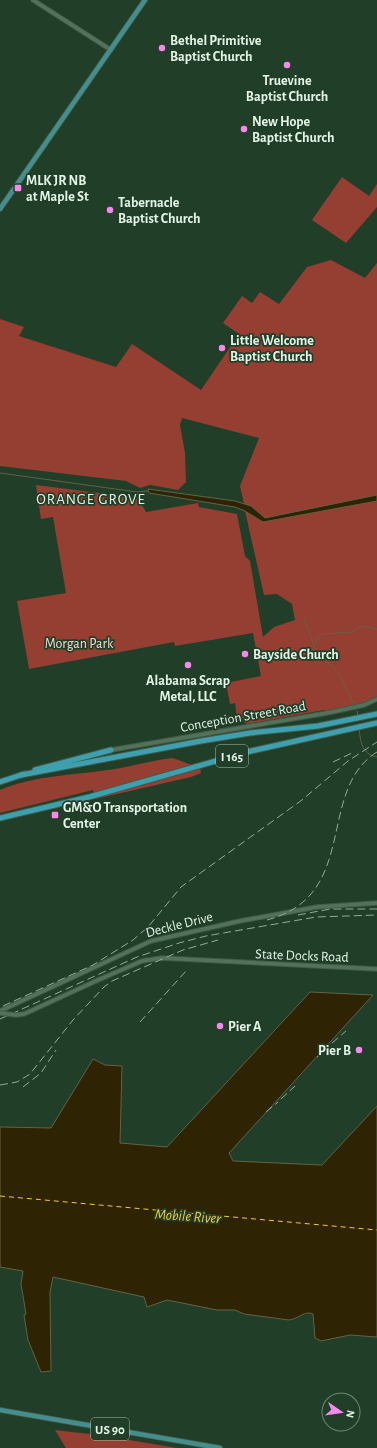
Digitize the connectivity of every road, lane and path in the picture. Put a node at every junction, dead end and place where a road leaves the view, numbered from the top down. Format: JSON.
{"nodes":[{"id":1,"x":33,"y":0,"type":"edge"},
{"id":2,"x":145,"y":0,"type":"edge"},
{"id":3,"x":111,"y":50,"type":"junction"},
{"id":4,"x":0,"y":209,"type":"edge"},
{"id":5,"x":377,"y":699,"type":"edge"},
{"id":6,"x":377,"y":714,"type":"edge"},
{"id":7,"x":377,"y":723,"type":"edge"},
{"id":8,"x":111,"y":750,"type":"joint"},
{"id":9,"x":21,"y":775,"type":"junction"},
{"id":10,"x":0,"y":782,"type":"edge"},
{"id":11,"x":0,"y":818,"type":"edge"},
{"id":12,"x":377,"y":903,"type":"edge"},
{"id":13,"x":377,"y":969,"type":"edge"},
{"id":14,"x":0,"y":1012,"type":"edge"},
{"id":15,"x":0,"y":1410,"type":"edge"},
{"id":16,"x":220,"y":1448,"type":"edge"}],
"edges":[{"from":1,"to":3,"type":"street"},
{"from":2,"to":3,"type":"main road"},
{"from":3,"to":4,"type":"main road"},
{"from":5,"to":8,"type":"street","name":"Conception Street Road"},
{"from":6,"to":9,"type":"highway","number":"I 165"},
{"from":7,"to":11,"type":"highway","number":"I 165"},
{"from":8,"to":9,"type":"highway"},
{"from":9,"to":10,"type":"highway"},
{"from":12,"to":14,"type":"street","name":"Deckle Drive"},
{"from":13,"to":14,"type":"street","name":"State Docks Road","bridge":true},
{"from":15,"to":16,"type":"main road","number":"US 90"}]}
